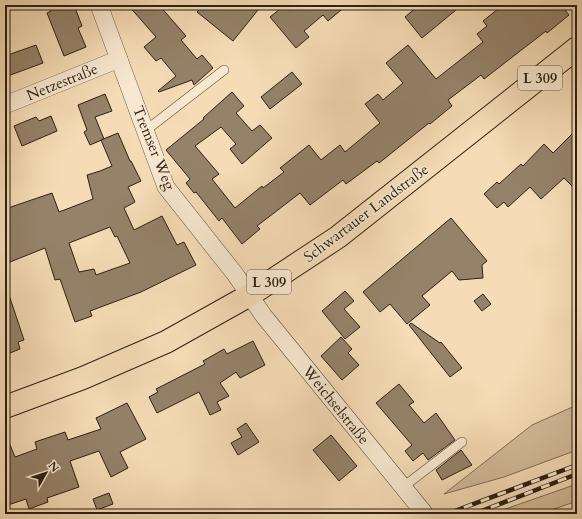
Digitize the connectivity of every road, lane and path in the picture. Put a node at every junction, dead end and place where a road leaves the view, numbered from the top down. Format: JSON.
{"nodes":[{"id":1,"x":99,"y":5,"type":"edge"},
{"id":2,"x":577,"y":48,"type":"edge"},
{"id":3,"x":119,"y":59,"type":"junction"},
{"id":4,"x":224,"y":70,"type":"dead end"},
{"id":5,"x":5,"y":105,"type":"edge"},
{"id":6,"x":145,"y":131,"type":"junction"},
{"id":7,"x":250,"y":295,"type":"junction"},
{"id":8,"x":5,"y":407,"type":"edge"},
{"id":9,"x":462,"y":442,"type":"dead end"},
{"id":10,"x":403,"y":487,"type":"junction"},
{"id":11,"x":425,"y":514,"type":"edge"}],
"edges":[{"from":1,"to":3,"type":"street","name":"Tremser Weg"},
{"from":2,"to":7,"type":"main road","name":"Schwartauer Landstraße","number":"L 309"},
{"from":3,"to":5,"type":"street","name":"Netzestraße"},
{"from":3,"to":6,"type":"street","name":"Tremser Weg"},
{"from":4,"to":6,"type":"lane"},
{"from":6,"to":7,"type":"street","name":"Tremser Weg"},
{"from":7,"to":8,"type":"main road","name":"Schwartauer Landstraße","number":"L 309"},
{"from":7,"to":10,"type":"street","name":"Weichselstraße"},
{"from":9,"to":10,"type":"lane"},
{"from":10,"to":11,"type":"street","name":"Weichselstraße"}]}
